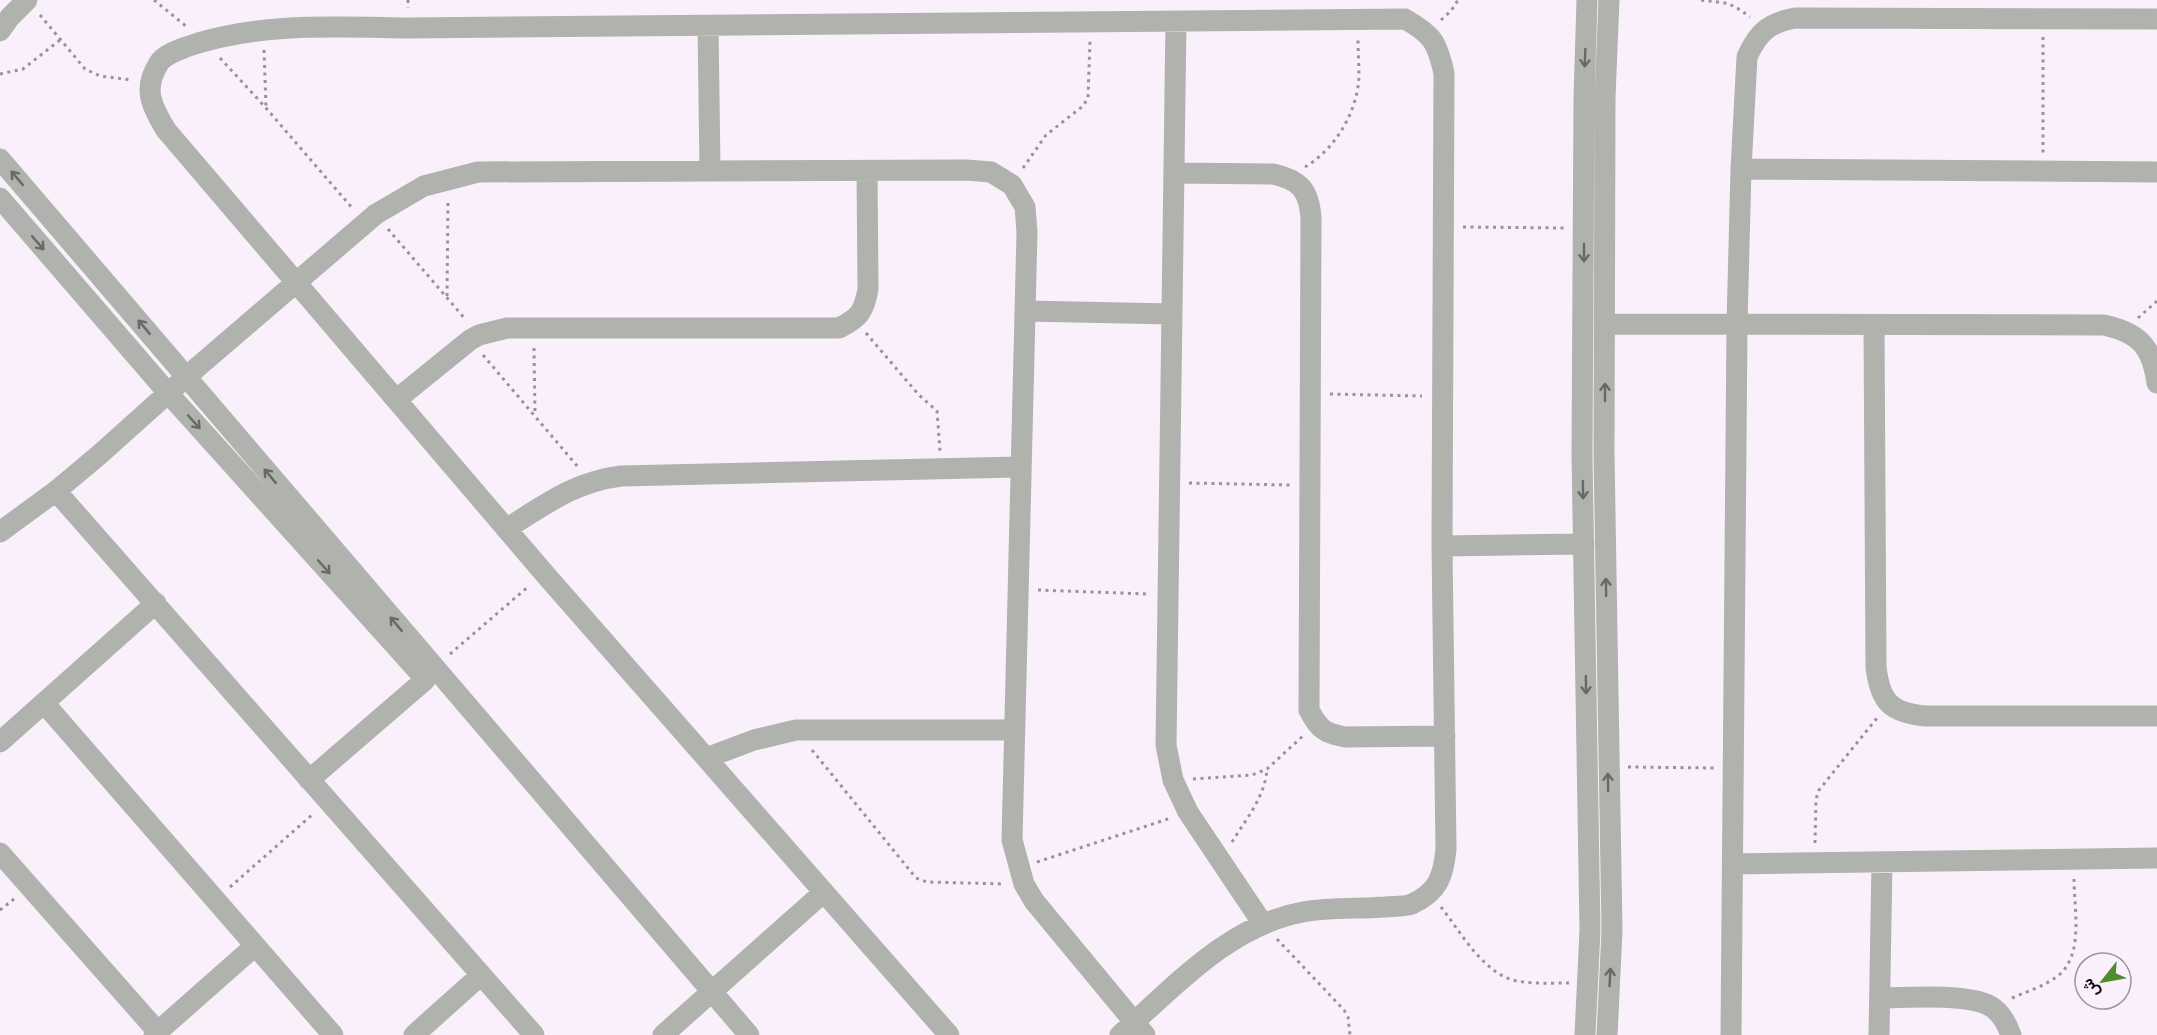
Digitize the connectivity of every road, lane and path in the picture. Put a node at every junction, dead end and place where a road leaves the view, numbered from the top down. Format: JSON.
{"nodes":[{"id":1,"x":27,"y":0,"type":"edge"},
{"id":2,"x":154,"y":0,"type":"edge"},
{"id":3,"x":1458,"y":0,"type":"edge"},
{"id":4,"x":1587,"y":0,"type":"edge"},
{"id":5,"x":1609,"y":0,"type":"edge"},
{"id":6,"x":1701,"y":0,"type":"edge"},
{"id":7,"x":3,"y":18,"type":"edge"},
{"id":8,"x":2043,"y":19,"type":"junction"},
{"id":9,"x":2157,"y":19,"type":"edge"},
{"id":10,"x":1358,"y":20,"type":"junction"},
{"id":11,"x":1176,"y":21,"type":"junction"},
{"id":12,"x":1090,"y":22,"type":"junction"},
{"id":13,"x":708,"y":26,"type":"junction"},
{"id":14,"x":1765,"y":29,"type":"junction"},
{"id":15,"x":263,"y":30,"type":"junction"},
{"id":16,"x":1425,"y":30,"type":"junction"},
{"id":17,"x":60,"y":40,"type":"junction"},
{"id":18,"x":204,"y":41,"type":"junction"},
{"id":19,"x":0,"y":74,"type":"edge"},
{"id":20,"x":150,"y":82,"type":"junction"},
{"id":21,"x":266,"y":108,"type":"junction"},
{"id":22,"x":0,"y":159,"type":"edge"},
{"id":23,"x":1741,"y":169,"type":"junction"},
{"id":24,"x":2043,"y":170,"type":"junction"},
{"id":25,"x":710,"y":171,"type":"junction"},
{"id":26,"x":867,"y":171,"type":"junction"},
{"id":27,"x":2157,"y":172,"type":"edge"},
{"id":28,"x":1174,"y":173,"type":"junction"},
{"id":29,"x":1289,"y":177,"type":"junction"},
{"id":30,"x":448,"y":179,"type":"junction"},
{"id":31,"x":1012,"y":185,"type":"junction"},
{"id":32,"x":0,"y":198,"type":"edge"},
{"id":33,"x":370,"y":219,"type":"junction"},
{"id":34,"x":1443,"y":227,"type":"junction"},
{"id":35,"x":1584,"y":228,"type":"junction"},
{"id":36,"x":295,"y":282,"type":"junction"},
{"id":37,"x":447,"y":298,"type":"junction"},
{"id":38,"x":2157,"y":301,"type":"edge"},
{"id":39,"x":1025,"y":311,"type":"junction"},
{"id":40,"x":1172,"y":314,"type":"junction"},
{"id":41,"x":855,"y":320,"type":"junction"},
{"id":42,"x":1605,"y":324,"type":"junction"},
{"id":43,"x":1737,"y":324,"type":"junction"},
{"id":44,"x":1874,"y":325,"type":"junction"},
{"id":45,"x":533,"y":328,"type":"junction"},
{"id":46,"x":2125,"y":330,"type":"junction"},
{"id":47,"x":475,"y":338,"type":"junction"},
{"id":48,"x":186,"y":377,"type":"junction"},
{"id":49,"x":2157,"y":383,"type":"edge"},
{"id":50,"x":168,"y":393,"type":"junction"},
{"id":51,"x":1310,"y":394,"type":"junction"},
{"id":52,"x":1443,"y":396,"type":"junction"},
{"id":53,"x":396,"y":400,"type":"junction"},
{"id":54,"x":535,"y":415,"type":"junction"},
{"id":55,"x":1604,"y":454,"type":"junction"},
{"id":56,"x":1582,"y":455,"type":"junction"},
{"id":57,"x":1021,"y":467,"type":"junction"},
{"id":58,"x":940,"y":469,"type":"junction"},
{"id":59,"x":590,"y":481,"type":"junction"},
{"id":60,"x":1169,"y":483,"type":"junction"},
{"id":61,"x":1310,"y":486,"type":"junction"},
{"id":62,"x":56,"y":491,"type":"junction"},
{"id":63,"x":506,"y":529,"type":"junction"},
{"id":64,"x":0,"y":532,"type":"edge"},
{"id":65,"x":1584,"y":544,"type":"junction"},
{"id":66,"x":1442,"y":546,"type":"junction"},
{"id":67,"x":544,"y":573,"type":"junction"},
{"id":68,"x":1018,"y":590,"type":"junction"},
{"id":69,"x":1167,"y":594,"type":"junction"},
{"id":70,"x":156,"y":603,"type":"junction"},
{"id":71,"x":429,"y":674,"type":"junction"},
{"id":72,"x":44,"y":703,"type":"junction"},
{"id":73,"x":1889,"y":703,"type":"junction"},
{"id":74,"x":2157,"y":716,"type":"edge"},
{"id":75,"x":1316,"y":724,"type":"junction"},
{"id":76,"x":796,"y":730,"type":"junction"},
{"id":77,"x":1014,"y":730,"type":"junction"},
{"id":78,"x":1445,"y":736,"type":"junction"},
{"id":79,"x":0,"y":742,"type":"edge"},
{"id":80,"x":706,"y":758,"type":"junction"},
{"id":81,"x":1608,"y":767,"type":"junction"},
{"id":82,"x":1267,"y":769,"type":"junction"},
{"id":83,"x":1734,"y":769,"type":"junction"},
{"id":84,"x":309,"y":780,"type":"junction"},
{"id":85,"x":1173,"y":780,"type":"junction"},
{"id":86,"x":328,"y":801,"type":"junction"},
{"id":87,"x":1188,"y":812,"type":"junction"},
{"id":88,"x":0,"y":853,"type":"edge"},
{"id":89,"x":2157,"y":858,"type":"edge"},
{"id":90,"x":2074,"y":859,"type":"junction"},
{"id":91,"x":1219,"y":861,"type":"junction"},
{"id":92,"x":1882,"y":862,"type":"junction"},
{"id":93,"x":1815,"y":863,"type":"junction"},
{"id":94,"x":1733,"y":864,"type":"junction"},
{"id":95,"x":1021,"y":876,"type":"junction"},
{"id":96,"x":824,"y":892,"type":"junction"},
{"id":97,"x":1430,"y":893,"type":"junction"},
{"id":98,"x":215,"y":900,"type":"junction"},
{"id":99,"x":1263,"y":924,"type":"junction"},
{"id":100,"x":255,"y":946,"type":"junction"},
{"id":101,"x":482,"y":975,"type":"junction"},
{"id":102,"x":1588,"y":983,"type":"junction"},
{"id":103,"x":706,"y":996,"type":"junction"},
{"id":104,"x":1880,"y":998,"type":"junction"},
{"id":105,"x":1991,"y":1006,"type":"junction"},
{"id":106,"x":1133,"y":1031,"type":"edge"},
{"id":107,"x":156,"y":1033,"type":"edge"},
{"id":108,"x":333,"y":1035,"type":"edge"},
{"id":109,"x":414,"y":1035,"type":"edge"},
{"id":110,"x":534,"y":1035,"type":"edge"},
{"id":111,"x":663,"y":1035,"type":"edge"},
{"id":112,"x":731,"y":1035,"type":"edge"},
{"id":113,"x":749,"y":1035,"type":"edge"},
{"id":114,"x":949,"y":1035,"type":"edge"},
{"id":115,"x":1350,"y":1035,"type":"edge"},
{"id":116,"x":1585,"y":1035,"type":"edge"},
{"id":117,"x":1607,"y":1035,"type":"edge"},
{"id":118,"x":1731,"y":1035,"type":"edge"},
{"id":119,"x":1879,"y":1035,"type":"edge"},
{"id":120,"x":2011,"y":1035,"type":"edge"}],
"edges":[{"from":1,"to":7,"type":"street"},
{"from":1,"to":17,"type":"path"},
{"from":2,"to":18,"type":"path"},
{"from":3,"to":16,"type":"path"},
{"from":4,"to":35,"type":"street","one_way":true},
{"from":5,"to":42,"type":"street"},
{"from":6,"to":14,"type":"path"},
{"from":8,"to":9,"type":"street"},
{"from":8,"to":14,"type":"street"},
{"from":8,"to":24,"type":"path"},
{"from":10,"to":11,"type":"street"},
{"from":10,"to":16,"type":"street"},
{"from":10,"to":29,"type":"path"},
{"from":11,"to":12,"type":"street"},
{"from":11,"to":28,"type":"street"},
{"from":12,"to":13,"type":"street"},
{"from":12,"to":31,"type":"path"},
{"from":13,"to":15,"type":"street"},
{"from":13,"to":25,"type":"street"},
{"from":14,"to":23,"type":"street"},
{"from":15,"to":18,"type":"street"},
{"from":15,"to":21,"type":"path"},
{"from":16,"to":34,"type":"street"},
{"from":17,"to":19,"type":"path"},
{"from":17,"to":20,"type":"path"},
{"from":18,"to":20,"type":"street"},
{"from":18,"to":21,"type":"path"},
{"from":20,"to":36,"type":"street"},
{"from":21,"to":33,"type":"path"},
{"from":48,"to":22,"type":"street","one_way":true},
{"from":23,"to":24,"type":"street"},
{"from":23,"to":43,"type":"street"},
{"from":24,"to":27,"type":"street"},
{"from":25,"to":26,"type":"street"},
{"from":25,"to":30,"type":"street"},
{"from":26,"to":31,"type":"street"},
{"from":26,"to":41,"type":"street"},
{"from":28,"to":29,"type":"street"},
{"from":28,"to":40,"type":"street"},
{"from":29,"to":51,"type":"street"},
{"from":30,"to":33,"type":"street"},
{"from":30,"to":37,"type":"path"},
{"from":31,"to":39,"type":"street"},
{"from":32,"to":50,"type":"street","one_way":true},
{"from":33,"to":36,"type":"street"},
{"from":33,"to":37,"type":"path"},
{"from":34,"to":35,"type":"path"},
{"from":34,"to":52,"type":"street"},
{"from":35,"to":56,"type":"street","one_way":true},
{"from":36,"to":48,"type":"street"},
{"from":36,"to":53,"type":"street"},
{"from":37,"to":47,"type":"path"},
{"from":38,"to":46,"type":"path"},
{"from":39,"to":40,"type":"street"},
{"from":39,"to":57,"type":"street"},
{"from":40,"to":60,"type":"street"},
{"from":41,"to":45,"type":"street"},
{"from":41,"to":58,"type":"path"},
{"from":42,"to":43,"type":"street"},
{"from":55,"to":42,"type":"street","one_way":true},
{"from":43,"to":44,"type":"street"},
{"from":43,"to":83,"type":"street"},
{"from":44,"to":46,"type":"street"},
{"from":44,"to":73,"type":"street"},
{"from":45,"to":47,"type":"street"},
{"from":45,"to":54,"type":"path"},
{"from":46,"to":49,"type":"street"},
{"from":47,"to":53,"type":"street"},
{"from":47,"to":54,"type":"path"},
{"from":48,"to":50,"type":"street"},
{"from":71,"to":48,"type":"street","one_way":true},
{"from":50,"to":62,"type":"street"},
{"from":50,"to":71,"type":"street","one_way":true},
{"from":51,"to":52,"type":"path"},
{"from":51,"to":61,"type":"street"},
{"from":52,"to":66,"type":"street"},
{"from":53,"to":63,"type":"street"},
{"from":54,"to":59,"type":"path"},
{"from":55,"to":56,"type":"street"},
{"from":81,"to":55,"type":"street","one_way":true},
{"from":56,"to":65,"type":"street","one_way":true},
{"from":57,"to":58,"type":"street"},
{"from":57,"to":68,"type":"street"},
{"from":58,"to":59,"type":"street"},
{"from":59,"to":63,"type":"street"},
{"from":60,"to":61,"type":"path"},
{"from":60,"to":69,"type":"street"},
{"from":61,"to":75,"type":"street"},
{"from":62,"to":64,"type":"street"},
{"from":62,"to":70,"type":"street"},
{"from":63,"to":67,"type":"street"},
{"from":65,"to":66,"type":"street"},
{"from":65,"to":102,"type":"street","one_way":true},
{"from":66,"to":78,"type":"street"},
{"from":67,"to":71,"type":"path"},
{"from":67,"to":80,"type":"street"},
{"from":68,"to":69,"type":"path"},
{"from":68,"to":77,"type":"street"},
{"from":69,"to":85,"type":"street"},
{"from":70,"to":72,"type":"street"},
{"from":70,"to":84,"type":"street"},
{"from":71,"to":84,"type":"street"},
{"from":71,"to":103,"type":"street"},
{"from":72,"to":79,"type":"street"},
{"from":72,"to":98,"type":"street"},
{"from":73,"to":74,"type":"street"},
{"from":73,"to":93,"type":"path"},
{"from":75,"to":78,"type":"street"},
{"from":75,"to":82,"type":"path"},
{"from":76,"to":77,"type":"street"},
{"from":76,"to":80,"type":"street"},
{"from":76,"to":95,"type":"path"},
{"from":77,"to":95,"type":"street"},
{"from":78,"to":97,"type":"street"},
{"from":80,"to":96,"type":"street"},
{"from":81,"to":83,"type":"path"},
{"from":117,"to":81,"type":"street","one_way":true},
{"from":82,"to":85,"type":"path"},
{"from":82,"to":91,"type":"path"},
{"from":83,"to":94,"type":"street"},
{"from":84,"to":86,"type":"street"},
{"from":85,"to":87,"type":"street"},
{"from":86,"to":98,"type":"path"},
{"from":86,"to":101,"type":"street"},
{"from":87,"to":91,"type":"street"},
{"from":87,"to":95,"type":"path"},
{"from":88,"to":107,"type":"street"},
{"from":89,"to":90,"type":"street"},
{"from":90,"to":92,"type":"street"},
{"from":90,"to":105,"type":"path"},
{"from":91,"to":99,"type":"street"},
{"from":92,"to":93,"type":"street"},
{"from":92,"to":104,"type":"street"},
{"from":93,"to":94,"type":"street"},
{"from":94,"to":118,"type":"street"},
{"from":95,"to":106,"type":"street"},
{"from":96,"to":103,"type":"street"},
{"from":96,"to":114,"type":"street"},
{"from":97,"to":99,"type":"street"},
{"from":97,"to":102,"type":"path"},
{"from":98,"to":100,"type":"street"},
{"from":99,"to":106,"type":"street"},
{"from":99,"to":115,"type":"path"},
{"from":100,"to":107,"type":"street"},
{"from":100,"to":108,"type":"street"},
{"from":101,"to":109,"type":"street"},
{"from":101,"to":110,"type":"street"},
{"from":102,"to":116,"type":"street"},
{"from":103,"to":111,"type":"street"},
{"from":103,"to":112,"type":"street"},
{"from":103,"to":113,"type":"street"},
{"from":104,"to":105,"type":"street"},
{"from":104,"to":119,"type":"street"},
{"from":105,"to":120,"type":"street"}]}
